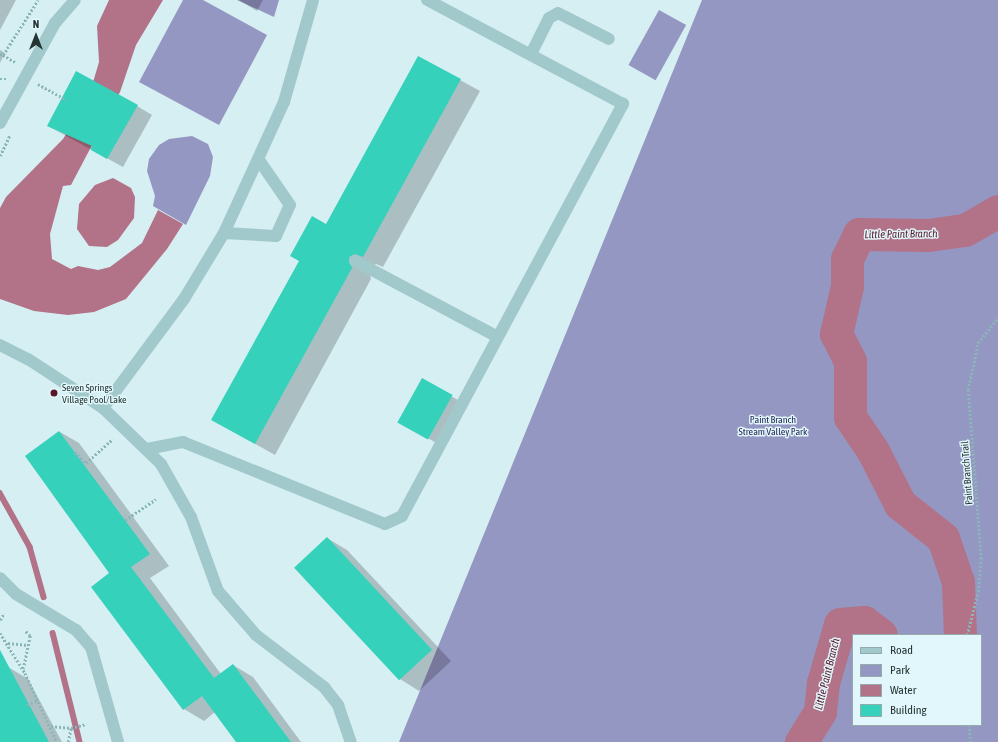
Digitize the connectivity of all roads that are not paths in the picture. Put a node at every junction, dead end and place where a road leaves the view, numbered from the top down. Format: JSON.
{"nodes":[{"id":1,"x":75,"y":0,"type":"edge"},
{"id":2,"x":313,"y":0,"type":"edge"},
{"id":3,"x":427,"y":0,"type":"edge"},
{"id":4,"x":609,"y":39,"type":"dead end"},
{"id":5,"x":531,"y":54,"type":"junction"},
{"id":6,"x":0,"y":124,"type":"edge"},
{"id":7,"x":260,"y":160,"type":"junction"},
{"id":8,"x":224,"y":233,"type":"junction"},
{"id":9,"x":355,"y":261,"type":"dead end"},
{"id":10,"x":496,"y":336,"type":"junction"},
{"id":11,"x":0,"y":345,"type":"edge"},
{"id":12,"x":103,"y":408,"type":"junction"},
{"id":13,"x":147,"y":449,"type":"junction"},
{"id":14,"x":0,"y":578,"type":"edge"},
{"id":15,"x":118,"y":742,"type":"edge"},
{"id":16,"x":351,"y":742,"type":"edge"}],
"edges":[{"from":1,"to":6,"type":"lane"},
{"from":2,"to":7,"type":"lane"},
{"from":3,"to":5,"type":"lane"},
{"from":4,"to":5,"type":"lane"},
{"from":5,"to":10,"type":"lane"},
{"from":7,"to":8,"type":"lane"},
{"from":7,"to":8,"type":"lane"},
{"from":8,"to":12,"type":"lane"},
{"from":9,"to":10,"type":"lane"},
{"from":10,"to":13,"type":"lane"},
{"from":11,"to":12,"type":"lane"},
{"from":12,"to":13,"type":"lane"},
{"from":13,"to":16,"type":"lane"},
{"from":14,"to":15,"type":"lane"}]}
